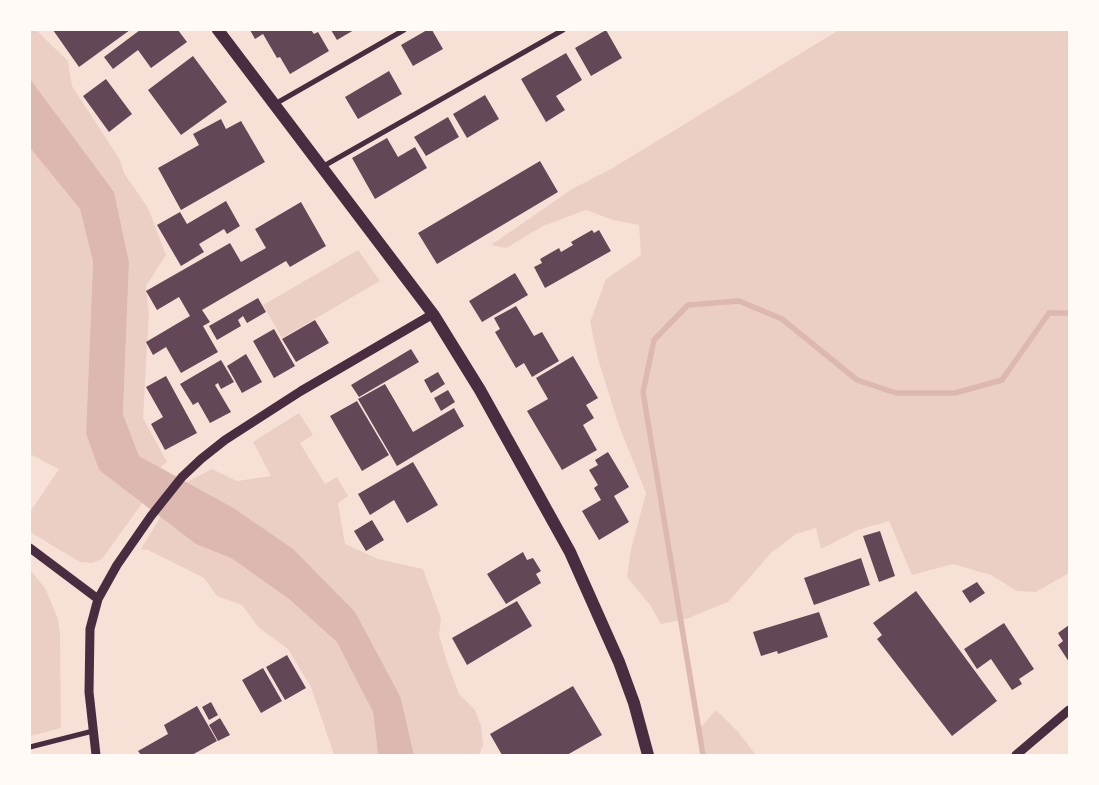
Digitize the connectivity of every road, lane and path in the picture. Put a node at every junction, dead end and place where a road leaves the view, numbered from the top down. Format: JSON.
{"nodes":[{"id":1,"x":218,"y":30,"type":"edge"},
{"id":2,"x":404,"y":30,"type":"edge"},
{"id":3,"x":563,"y":30,"type":"edge"},
{"id":4,"x":274,"y":104,"type":"junction"},
{"id":5,"x":322,"y":167,"type":"junction"},
{"id":6,"x":432,"y":314,"type":"junction"},
{"id":7,"x":30,"y":548,"type":"edge"},
{"id":8,"x":98,"y":599,"type":"junction"},
{"id":9,"x":1069,"y":710,"type":"edge"},
{"id":10,"x":93,"y":731,"type":"junction"},
{"id":11,"x":30,"y":748,"type":"edge"},
{"id":12,"x":96,"y":755,"type":"edge"},
{"id":13,"x":648,"y":755,"type":"edge"},
{"id":14,"x":1016,"y":755,"type":"edge"}],
"edges":[{"from":1,"to":4,"type":"main road"},
{"from":2,"to":4,"type":"street"},
{"from":3,"to":5,"type":"street"},
{"from":4,"to":5,"type":"main road"},
{"from":5,"to":6,"type":"main road"},
{"from":6,"to":8,"type":"street"},
{"from":6,"to":13,"type":"main road"},
{"from":7,"to":8,"type":"street"},
{"from":8,"to":10,"type":"street"},
{"from":9,"to":14,"type":"street"},
{"from":10,"to":11,"type":"street"},
{"from":10,"to":12,"type":"street"}]}
